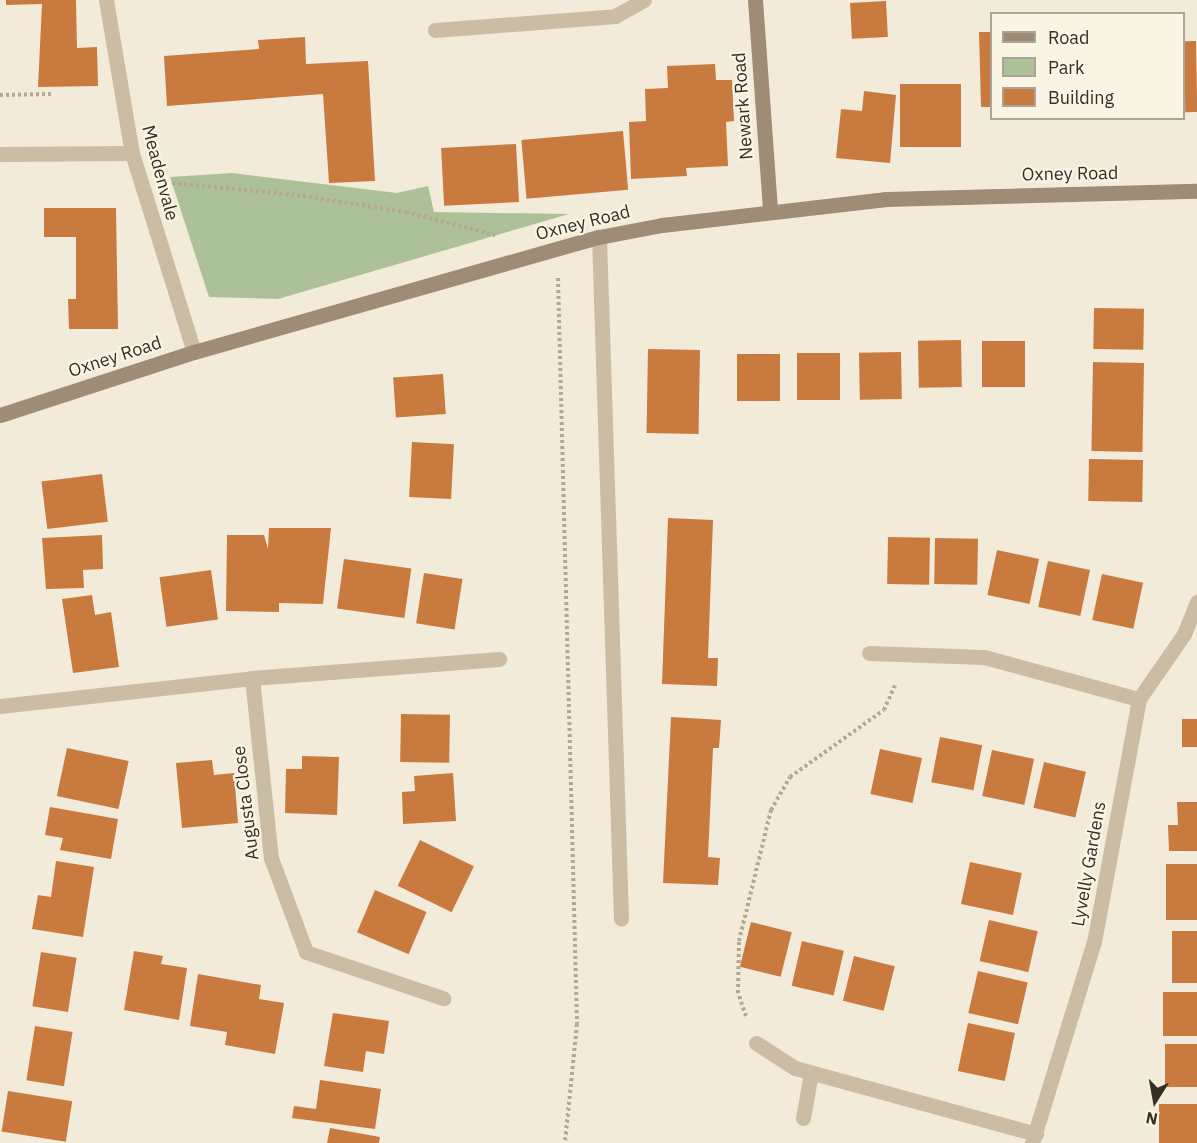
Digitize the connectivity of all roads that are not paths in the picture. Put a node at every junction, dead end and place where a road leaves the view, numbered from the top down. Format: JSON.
{"nodes":[{"id":1,"x":106,"y":0,"type":"edge"},
{"id":2,"x":644,"y":0,"type":"edge"},
{"id":3,"x":755,"y":0,"type":"edge"},
{"id":4,"x":435,"y":30,"type":"dead end"},
{"id":5,"x":132,"y":153,"type":"junction"},
{"id":6,"x":0,"y":154,"type":"edge"},
{"id":7,"x":1197,"y":191,"type":"edge"},
{"id":8,"x":770,"y":209,"type":"junction"},
{"id":9,"x":599,"y":237,"type":"junction"},
{"id":10,"x":194,"y":352,"type":"junction"},
{"id":11,"x":0,"y":415,"type":"edge"},
{"id":12,"x":1197,"y":601,"type":"edge"},
{"id":13,"x":1191,"y":637,"type":"edge"},
{"id":14,"x":868,"y":653,"type":"dead end"},
{"id":15,"x":499,"y":659,"type":"dead end"},
{"id":16,"x":252,"y":678,"type":"junction"},
{"id":17,"x":1139,"y":699,"type":"junction"},
{"id":18,"x":0,"y":706,"type":"edge"},
{"id":19,"x":621,"y":920,"type":"dead end"},
{"id":20,"x":443,"y":998,"type":"dead end"},
{"id":21,"x":756,"y":1043,"type":"road end"},
{"id":22,"x":811,"y":1072,"type":"junction"},
{"id":23,"x":803,"y":1118,"type":"dead end"},
{"id":24,"x":1034,"y":1138,"type":"edge"}],
"edges":[{"from":1,"to":5,"type":"street","name":"Meadenvale"},
{"from":2,"to":4,"type":"street"},
{"from":3,"to":8,"type":"street","name":"Newark Road"},
{"from":5,"to":6,"type":"street"},
{"from":5,"to":10,"type":"street","name":"Meadenvale"},
{"from":7,"to":8,"type":"street","name":"Oxney Road"},
{"from":8,"to":9,"type":"street","name":"Oxney Road"},
{"from":9,"to":10,"type":"street","name":"Oxney Road"},
{"from":9,"to":19,"type":"street"},
{"from":10,"to":11,"type":"street","name":"Oxney Road"},
{"from":12,"to":13,"type":"street","name":"Lyvelly Gardens"},
{"from":13,"to":17,"type":"street","name":"Lyvelly Gardens"},
{"from":14,"to":17,"type":"street"},
{"from":15,"to":16,"type":"street"},
{"from":16,"to":18,"type":"street"},
{"from":16,"to":20,"type":"street","name":"Augusta Close"},
{"from":17,"to":24,"type":"street","name":"Lyvelly Gardens"},
{"from":21,"to":22,"type":"street"},
{"from":22,"to":23,"type":"street"},
{"from":22,"to":24,"type":"street"}]}
